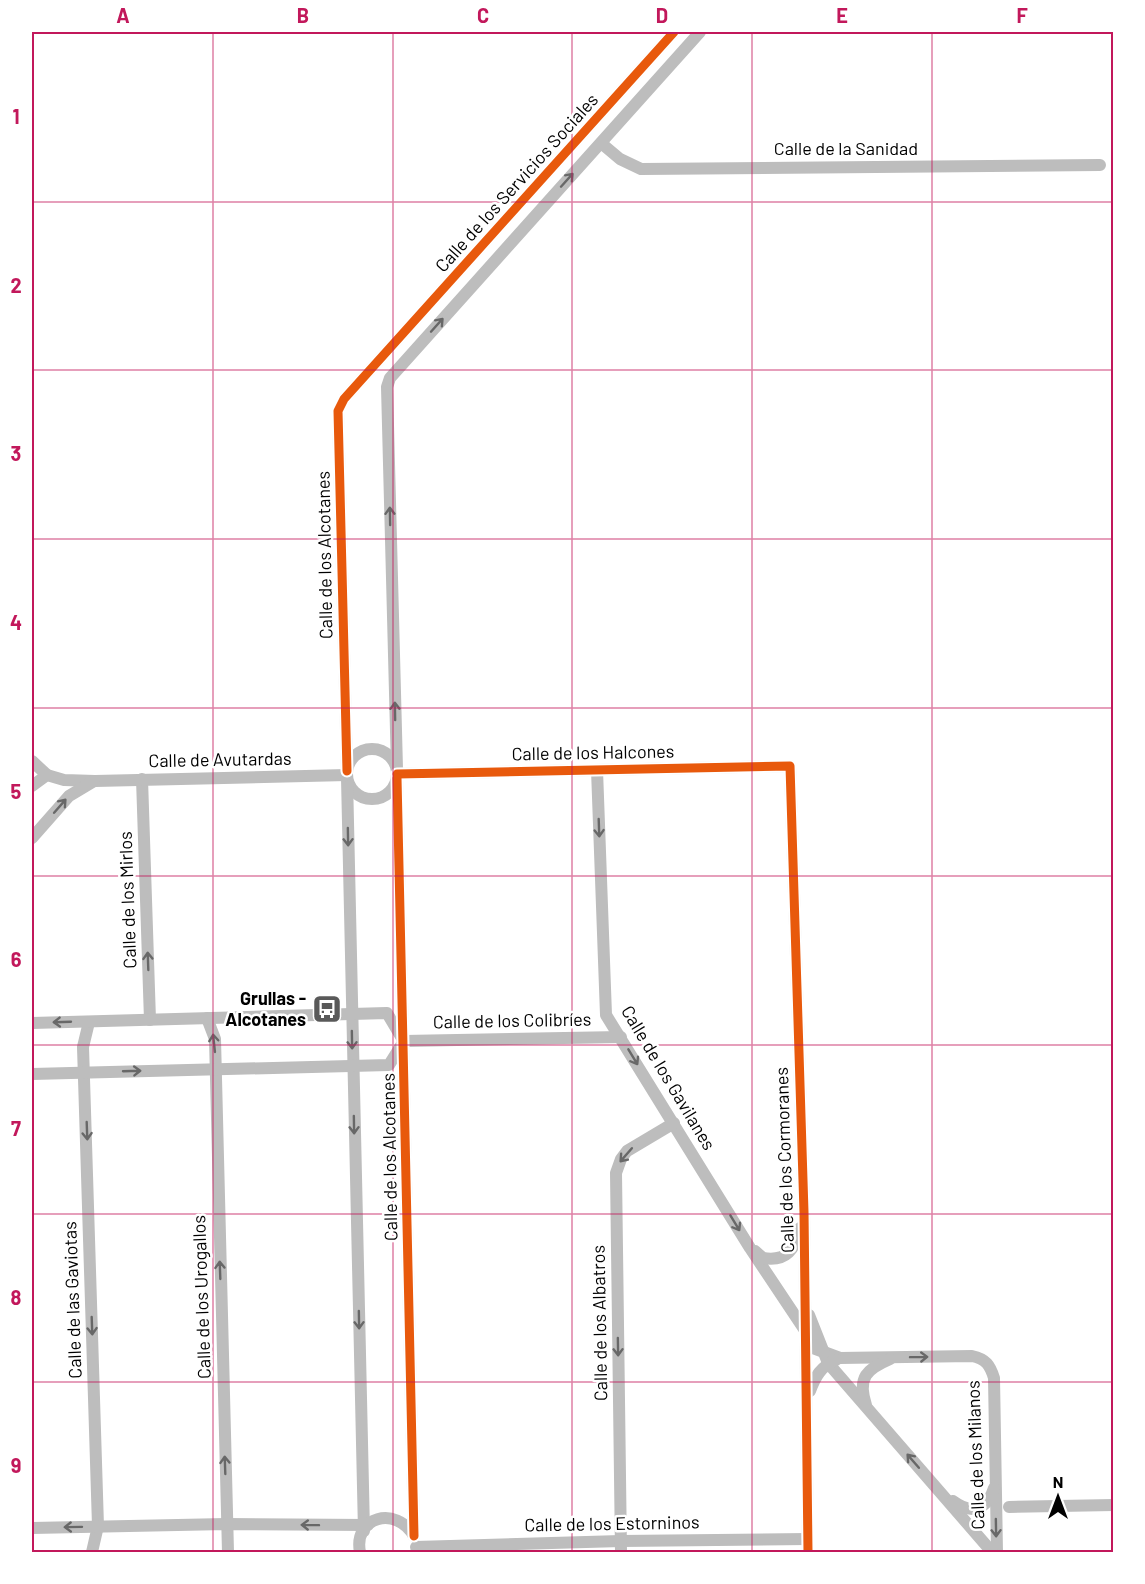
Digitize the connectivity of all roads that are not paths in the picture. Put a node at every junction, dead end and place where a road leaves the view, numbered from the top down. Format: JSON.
{"nodes":[{"id":1,"x":674,"y":32,"type":"edge"},
{"id":2,"x":700,"y":32,"type":"edge"},
{"id":3,"x":601,"y":143,"type":"junction"},
{"id":4,"x":1100,"y":165,"type":"dead end"},
{"id":5,"x":383,"y":356,"type":"joint"},
{"id":6,"x":398,"y":369,"type":"joint"},
{"id":7,"x":32,"y":761,"type":"edge"},
{"id":8,"x":790,"y":766,"type":"joint"},
{"id":9,"x":597,"y":770,"type":"junction"},
{"id":10,"x":397,"y":774,"type":"junction"},
{"id":11,"x":47,"y":775,"type":"junction"},
{"id":12,"x":347,"y":775,"type":"junction"},
{"id":13,"x":142,"y":779,"type":"junction"},
{"id":14,"x":95,"y":780,"type":"junction"},
{"id":15,"x":32,"y":786,"type":"edge"},
{"id":16,"x":32,"y":838,"type":"edge"},
{"id":17,"x":351,"y":1014,"type":"junction"},
{"id":18,"x":207,"y":1018,"type":"junction"},
{"id":19,"x":150,"y":1020,"type":"junction"},
{"id":20,"x":89,"y":1022,"type":"junction"},
{"id":21,"x":32,"y":1023,"type":"edge"},
{"id":22,"x":621,"y":1037,"type":"junction"},
{"id":23,"x":404,"y":1041,"type":"junction"},
{"id":24,"x":352,"y":1066,"type":"junction"},
{"id":25,"x":214,"y":1069,"type":"junction"},
{"id":26,"x":85,"y":1073,"type":"junction"},
{"id":27,"x":32,"y":1074,"type":"edge"},
{"id":28,"x":674,"y":1123,"type":"junction"},
{"id":29,"x":804,"y":1212,"type":"junction"},
{"id":30,"x":750,"y":1248,"type":"junction"},
{"id":31,"x":806,"y":1307,"type":"junction"},
{"id":32,"x":806,"y":1332,"type":"junction"},
{"id":33,"x":896,"y":1357,"type":"junction"},
{"id":34,"x":831,"y":1358,"type":"junction"},
{"id":35,"x":807,"y":1398,"type":"junction"},
{"id":36,"x":868,"y":1408,"type":"junction"},
{"id":37,"x":996,"y":1481,"type":"junction"},
{"id":38,"x":939,"y":1491,"type":"junction"},
{"id":39,"x":1113,"y":1505,"type":"edge"},
{"id":40,"x":1010,"y":1507,"type":"dead end"},
{"id":41,"x":226,"y":1524,"type":"junction"},
{"id":42,"x":98,"y":1526,"type":"junction"},
{"id":43,"x":365,"y":1527,"type":"junction"},
{"id":44,"x":32,"y":1528,"type":"edge"},
{"id":45,"x":807,"y":1539,"type":"junction"},
{"id":46,"x":415,"y":1545,"type":"edge"},
{"id":47,"x":621,"y":1547,"type":"edge"},
{"id":48,"x":92,"y":1552,"type":"edge"},
{"id":49,"x":228,"y":1552,"type":"edge"},
{"id":50,"x":360,"y":1552,"type":"edge"},
{"id":51,"x":808,"y":1552,"type":"edge"},
{"id":52,"x":992,"y":1552,"type":"edge"},
{"id":53,"x":997,"y":1552,"type":"edge"}],
"edges":[{"from":1,"to":5,"type":"street","name":"Calle de los Servicios Sociales"},
{"from":2,"to":3,"type":"street","name":"Calle de los Servicios Sociales"},
{"from":3,"to":4,"type":"street","name":"Calle de la Sanidad"},
{"from":6,"to":3,"type":"street","name":"Calle de los Servicios Sociales","one_way":true},
{"from":5,"to":12,"type":"street","name":"Calle de los Alcotanes"},
{"from":10,"to":6,"type":"street","name":"Calle de los Alcotanes","one_way":true},
{"from":7,"to":11,"type":"street"},
{"from":8,"to":9,"type":"street","name":"Calle de los Halcones"},
{"from":8,"to":29,"type":"street","name":"Calle de los Cormoranes"},
{"from":9,"to":10,"type":"street","name":"Calle de los Halcones"},
{"from":9,"to":22,"type":"street","name":"Calle de los Gavilanes","one_way":true},
{"from":10,"to":12,"type":"street"},
{"from":10,"to":12,"type":"street"},
{"from":10,"to":23,"type":"street","name":"Calle de los Alcotanes"},
{"from":11,"to":14,"type":"street","name":"Calle de Avutardas"},
{"from":11,"to":15,"type":"street"},
{"from":12,"to":13,"type":"street","name":"Calle de Avutardas"},
{"from":12,"to":17,"type":"street","name":"Calle de los Alcotanes","one_way":true},
{"from":13,"to":14,"type":"street","name":"Calle de Avutardas"},
{"from":19,"to":13,"type":"street","name":"Calle de los Mirlos","one_way":true},
{"from":16,"to":14,"type":"street","one_way":true},
{"from":17,"to":18,"type":"street"},
{"from":17,"to":23,"type":"street"},
{"from":17,"to":24,"type":"street","name":"Calle de los Alcotanes","one_way":true},
{"from":18,"to":19,"type":"street"},
{"from":25,"to":18,"type":"street","name":"Calle de los Urogallos","one_way":true},
{"from":19,"to":20,"type":"street"},
{"from":20,"to":21,"type":"street","one_way":true},
{"from":20,"to":26,"type":"street","name":"Calle de las Gaviotas"},
{"from":22,"to":23,"type":"street","name":"Calle de los Colibríes"},
{"from":22,"to":28,"type":"street","name":"Calle de los Gavilanes","one_way":true},
{"from":23,"to":24,"type":"street","name":"Calle de los Alcotanes"},
{"from":23,"to":46,"type":"street","name":"Calle de los Alcotanes"},
{"from":24,"to":25,"type":"street"},
{"from":24,"to":43,"type":"street","name":"Calle de los Alcotanes","one_way":true},
{"from":26,"to":25,"type":"street","one_way":true},
{"from":41,"to":25,"type":"street","name":"Calle de los Urogallos","one_way":true},
{"from":26,"to":27,"type":"street"},
{"from":26,"to":42,"type":"street","name":"Calle de las Gaviotas","one_way":true},
{"from":28,"to":30,"type":"street","name":"Calle de los Gavilanes","one_way":true},
{"from":28,"to":47,"type":"street","name":"Calle de los Albatros","one_way":true},
{"from":29,"to":30,"type":"street"},
{"from":29,"to":31,"type":"street","name":"Calle de los Cormoranes"},
{"from":30,"to":32,"type":"street","name":"Calle de los Gavilanes"},
{"from":31,"to":32,"type":"street","name":"Calle de los Cormoranes"},
{"from":31,"to":34,"type":"street","name":"Calle de los Gavilanes"},
{"from":32,"to":34,"type":"street","name":"Calle de los Gavilanes"},
{"from":32,"to":35,"type":"street","name":"Calle de los Cormoranes"},
{"from":33,"to":34,"type":"street","name":"Calle de los Milanos"},
{"from":33,"to":36,"type":"street"},
{"from":33,"to":37,"type":"street","name":"Calle de los Milanos","one_way":true},
{"from":34,"to":35,"type":"street"},
{"from":34,"to":36,"type":"street","name":"Calle de los Gavilanes"},
{"from":35,"to":45,"type":"street","name":"Calle de los Cormoranes"},
{"from":38,"to":36,"type":"street","name":"Calle de los Gavilanes","one_way":true},
{"from":37,"to":38,"type":"street","name":"Calle de los Gavilanes"},
{"from":37,"to":53,"type":"street","name":"Calle de los Milanos","one_way":true},
{"from":38,"to":52,"type":"street","name":"Calle de los Gavilanes"},
{"from":39,"to":40,"type":"street"},
{"from":41,"to":42,"type":"street"},
{"from":43,"to":41,"type":"street","one_way":true},
{"from":41,"to":49,"type":"street","name":"Calle de los Urogallos"},
{"from":42,"to":44,"type":"street","one_way":true},
{"from":42,"to":48,"type":"street","name":"Calle de las Gaviotas"},
{"from":43,"to":46,"type":"street"},
{"from":43,"to":50,"type":"street","name":"Calle de los Alcotanes"},
{"from":45,"to":47,"type":"street","name":"Calle de los Estorninos"},
{"from":45,"to":51,"type":"street","name":"Calle de los Cormoranes"},
{"from":46,"to":47,"type":"street","name":"Calle de los Estorninos"}]}
